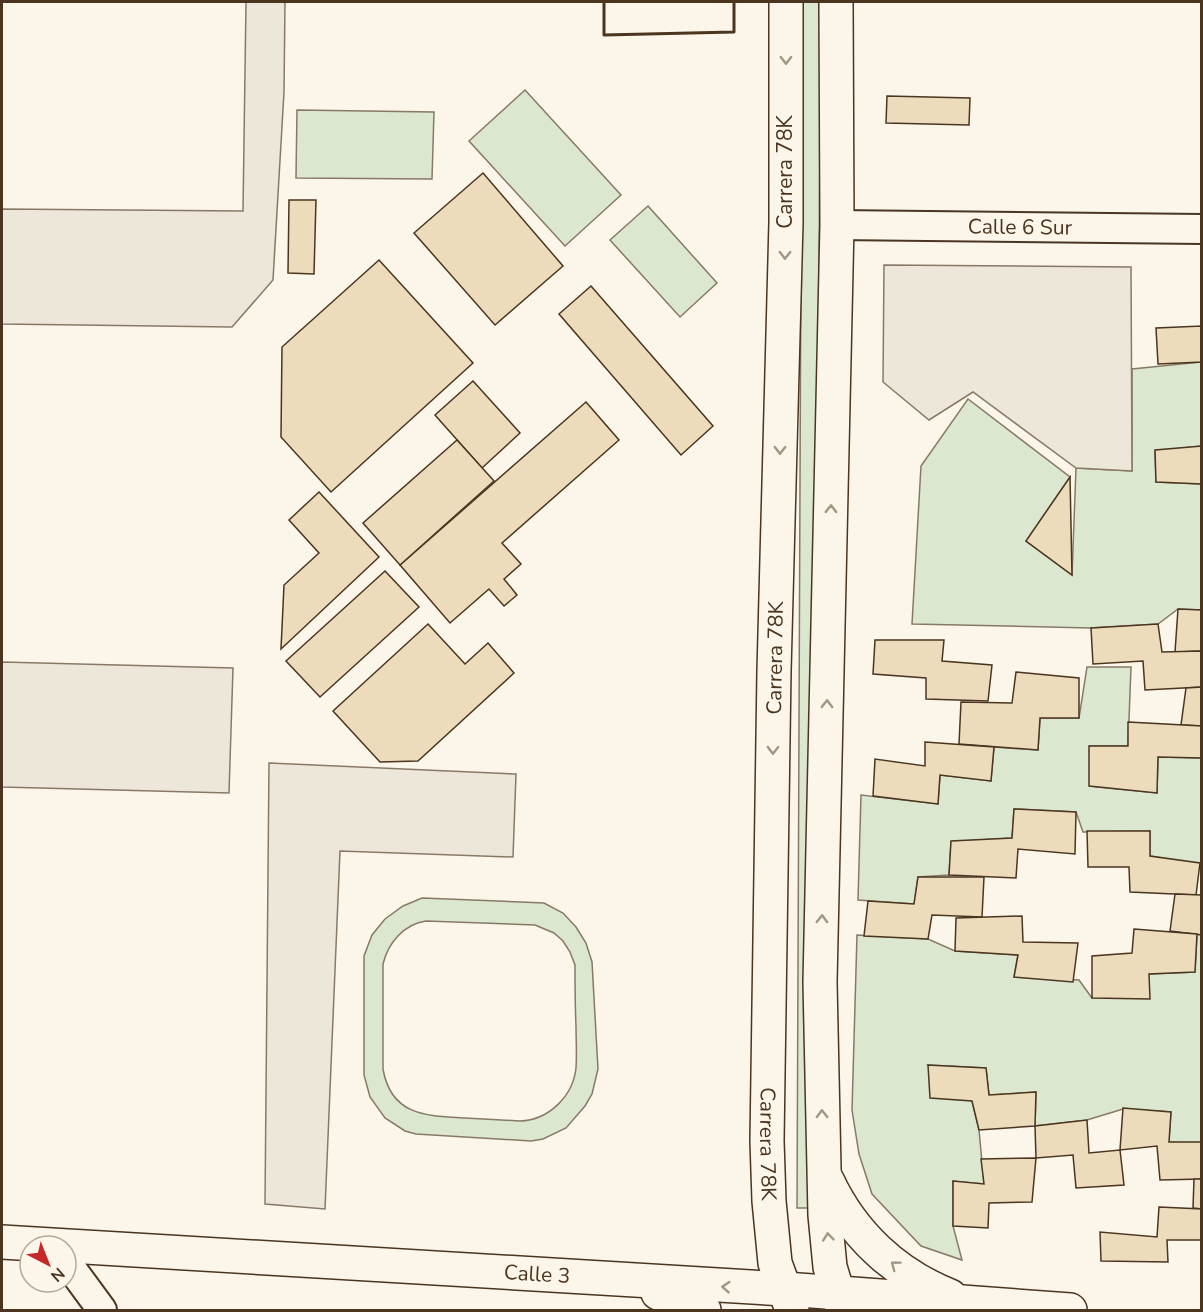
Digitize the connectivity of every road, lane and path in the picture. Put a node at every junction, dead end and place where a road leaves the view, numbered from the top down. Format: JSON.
{"nodes":[{"id":1,"x":786,"y":2,"type":"edge"},
{"id":2,"x":836,"y":2,"type":"edge"},
{"id":3,"x":837,"y":225,"type":"junction"},
{"id":4,"x":1202,"y":229,"type":"edge"},
{"id":5,"x":823,"y":1173,"type":"junction"},
{"id":6,"x":2,"y":1242,"type":"edge"},
{"id":7,"x":18,"y":1243,"type":"edge"},
{"id":8,"x":78,"y":1247,"type":"edge"},
{"id":9,"x":78,"y":1278,"type":"edge"},
{"id":10,"x":595,"y":1278,"type":"junction"},
{"id":11,"x":788,"y":1300,"type":"edge"},
{"id":12,"x":840,"y":1302,"type":"edge"},
{"id":13,"x":965,"y":1302,"type":"junction"},
{"id":14,"x":102,"y":1311,"type":"edge"},
{"id":15,"x":704,"y":1311,"type":"edge"},
{"id":16,"x":1070,"y":1311,"type":"edge"}],
"edges":[{"from":1,"to":11,"type":"main road","name":"Carrera 78K","one_way":true},
{"from":2,"to":3,"type":"main road"},
{"from":3,"to":4,"type":"street","name":"Calle 6 Sur"},
{"from":5,"to":3,"type":"main road","one_way":true},
{"from":12,"to":5,"type":"main road","one_way":true},
{"from":13,"to":5,"type":"main road","one_way":true},
{"from":6,"to":7,"type":"main road","name":"Calle 3"},
{"from":8,"to":10,"type":"main road","name":"Calle 3"},
{"from":9,"to":14,"type":"street"},
{"from":11,"to":10,"type":"main road","name":"Calle 3","one_way":true},
{"from":10,"to":15,"type":"main road"},
{"from":11,"to":12,"type":"main road","name":"Calle 3"},
{"from":12,"to":13,"type":"main road","name":"Calle 3"},
{"from":13,"to":16,"type":"main road","name":"Calle 3"}]}
